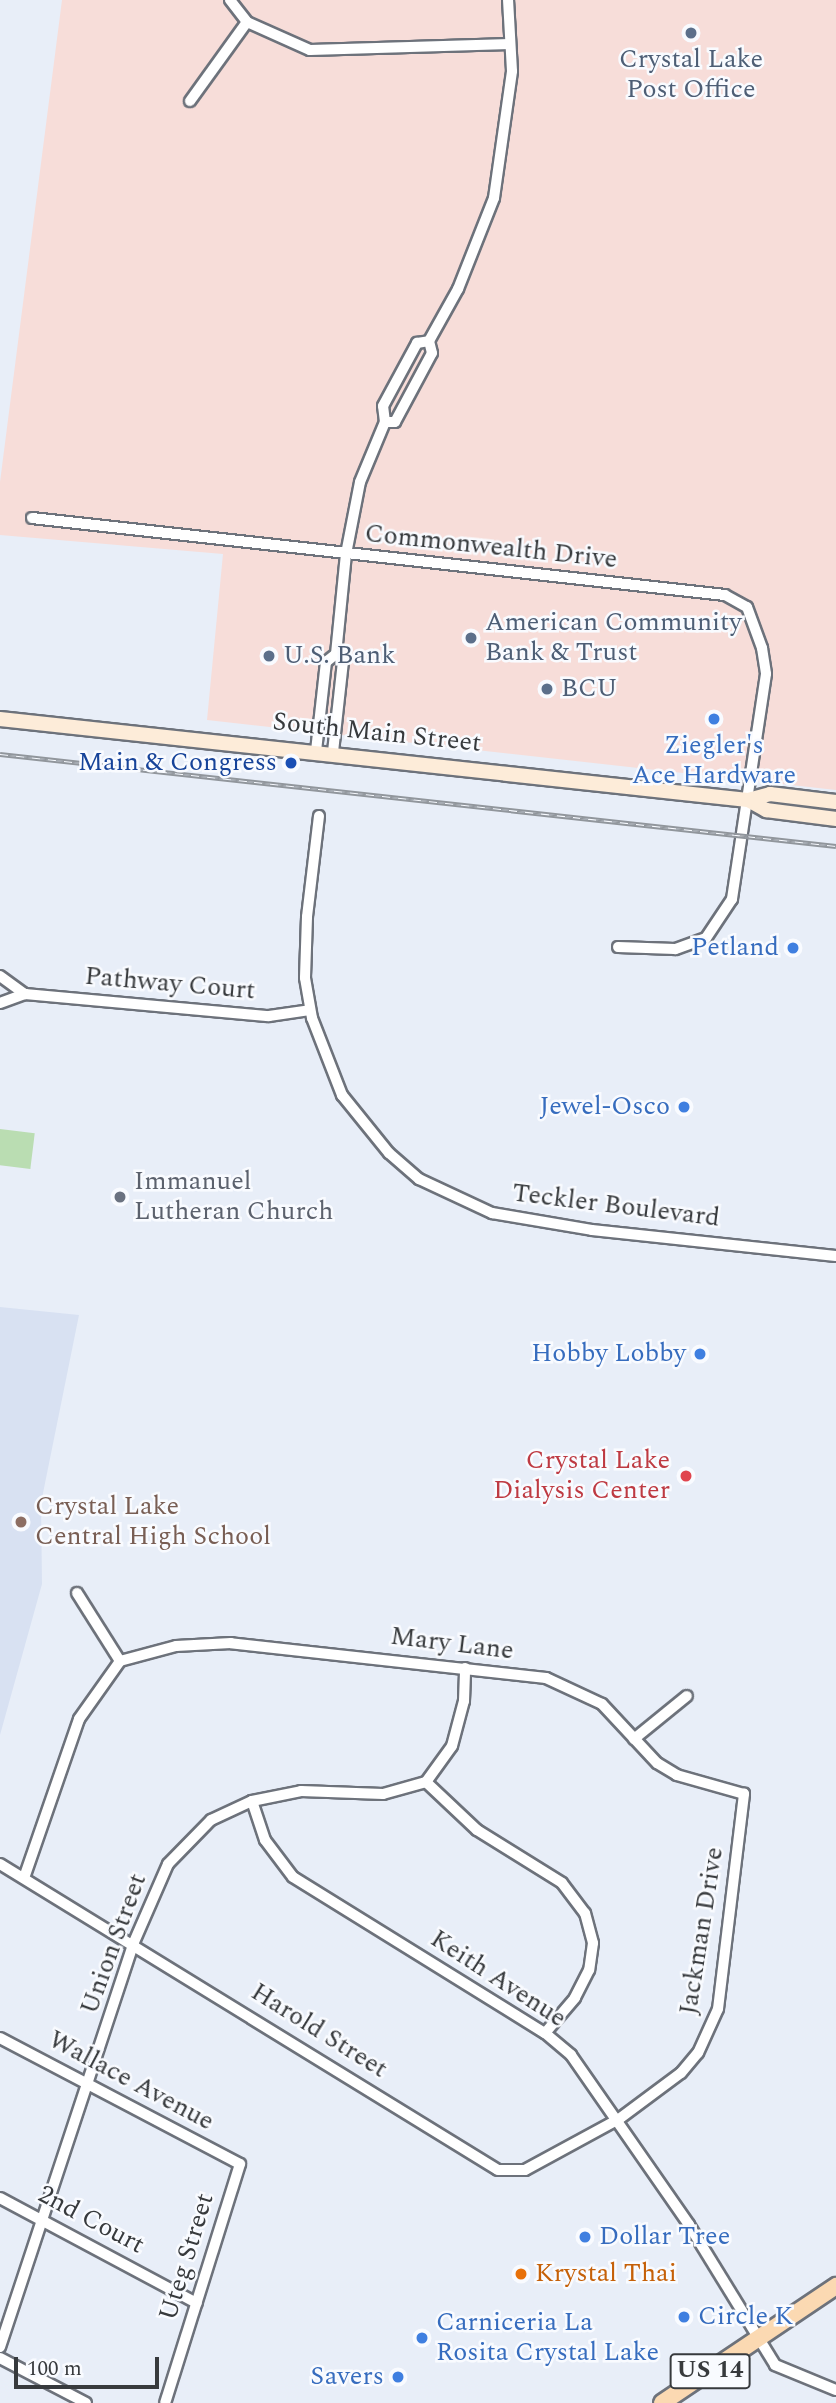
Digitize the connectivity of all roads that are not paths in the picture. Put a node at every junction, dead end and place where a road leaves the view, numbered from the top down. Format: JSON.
{"nodes":[{"id":1,"x":230,"y":0,"type":"edge"},
{"id":2,"x":508,"y":0,"type":"edge"},
{"id":3,"x":247,"y":22,"type":"junction"},
{"id":4,"x":510,"y":44,"type":"junction"},
{"id":5,"x":190,"y":100,"type":"dead end"},
{"id":6,"x":429,"y":341,"type":"junction"},
{"id":7,"x":385,"y":422,"type":"junction"},
{"id":8,"x":32,"y":518,"type":"dead end"},
{"id":9,"x":346,"y":554,"type":"junction"},
{"id":10,"x":336,"y":654,"type":"junction"},
{"id":11,"x":0,"y":719,"type":"edge"},
{"id":12,"x":316,"y":751,"type":"junction"},
{"id":13,"x":333,"y":752,"type":"junction"},
{"id":14,"x":747,"y":800,"type":"junction"},
{"id":15,"x":836,"y":802,"type":"edge"},
{"id":16,"x":319,"y":816,"type":"dead end"},
{"id":17,"x":836,"y":820,"type":"edge"},
{"id":18,"x":618,"y":947,"type":"dead end"},
{"id":19,"x":0,"y":976,"type":"edge"},
{"id":20,"x":25,"y":994,"type":"junction"},
{"id":21,"x":0,"y":1003,"type":"edge"},
{"id":22,"x":310,"y":1010,"type":"junction"},
{"id":23,"x":836,"y":1256,"type":"edge"},
{"id":24,"x":77,"y":1594,"type":"dead end"},
{"id":25,"x":120,"y":1661,"type":"junction"},
{"id":26,"x":465,"y":1668,"type":"junction"},
{"id":27,"x":687,"y":1696,"type":"dead end"},
{"id":28,"x":634,"y":1739,"type":"junction"},
{"id":29,"x":426,"y":1782,"type":"junction"},
{"id":30,"x":744,"y":1794,"type":"joint"},
{"id":31,"x":252,"y":1801,"type":"junction"},
{"id":32,"x":0,"y":1864,"type":"edge"},
{"id":33,"x":24,"y":1878,"type":"junction"},
{"id":34,"x":134,"y":1942,"type":"junction"},
{"id":35,"x":545,"y":2033,"type":"junction"},
{"id":36,"x":0,"y":2038,"type":"edge"},
{"id":37,"x":89,"y":2085,"type":"junction"},
{"id":38,"x":619,"y":2119,"type":"junction"},
{"id":39,"x":240,"y":2164,"type":"joint"},
{"id":40,"x":0,"y":2198,"type":"edge"},
{"id":41,"x":44,"y":2221,"type":"junction"},
{"id":42,"x":836,"y":2286,"type":"edge"},
{"id":43,"x":197,"y":2303,"type":"junction"},
{"id":44,"x":757,"y":2338,"type":"junction"},
{"id":45,"x":0,"y":2347,"type":"edge"},
{"id":46,"x":0,"y":2358,"type":"edge"},
{"id":47,"x":836,"y":2390,"type":"edge"},
{"id":48,"x":86,"y":2403,"type":"edge"},
{"id":49,"x":165,"y":2403,"type":"edge"},
{"id":50,"x":662,"y":2403,"type":"edge"}],
"edges":[{"from":1,"to":3,"type":"street"},
{"from":2,"to":4,"type":"street"},
{"from":3,"to":4,"type":"street"},
{"from":3,"to":5,"type":"street"},
{"from":4,"to":6,"type":"street"},
{"from":6,"to":7,"type":"street"},
{"from":6,"to":7,"type":"street"},
{"from":7,"to":9,"type":"street"},
{"from":8,"to":9,"type":"street","name":"Commonwealth Drive"},
{"from":9,"to":10,"type":"street"},
{"from":9,"to":14,"type":"street","name":"Commonwealth Drive"},
{"from":10,"to":12,"type":"street"},
{"from":10,"to":13,"type":"street"},
{"from":11,"to":12,"type":"street","name":"South Main Street"},
{"from":12,"to":13,"type":"street","name":"South Main Street"},
{"from":13,"to":14,"type":"street","name":"South Main Street"},
{"from":14,"to":15,"type":"street","name":"South Main Street"},
{"from":14,"to":17,"type":"street","name":"South Main Street"},
{"from":14,"to":18,"type":"street","name":"Commonwealth Drive"},
{"from":16,"to":22,"type":"street","name":"Teckler Boulevard"},
{"from":19,"to":20,"type":"street"},
{"from":20,"to":21,"type":"street","name":"Pathway Court"},
{"from":20,"to":22,"type":"street","name":"Pathway Court"},
{"from":22,"to":23,"type":"street","name":"Teckler Boulevard"},
{"from":24,"to":25,"type":"street"},
{"from":25,"to":26,"type":"street","name":"Mary Lane"},
{"from":25,"to":33,"type":"street"},
{"from":26,"to":28,"type":"street","name":"Mary Lane"},
{"from":26,"to":29,"type":"street"},
{"from":27,"to":28,"type":"street"},
{"from":28,"to":30,"type":"street","name":"Mary Lane"},
{"from":29,"to":31,"type":"street","name":"Union Street"},
{"from":29,"to":35,"type":"street"},
{"from":30,"to":38,"type":"street","name":"Jackman Drive"},
{"from":31,"to":34,"type":"street","name":"Union Street"},
{"from":31,"to":35,"type":"street","name":"Keith Avenue"},
{"from":32,"to":33,"type":"street","name":"Harold Street"},
{"from":33,"to":34,"type":"street","name":"Harold Street"},
{"from":34,"to":37,"type":"street","name":"Union Street"},
{"from":34,"to":38,"type":"street","name":"Harold Street"},
{"from":35,"to":38,"type":"street","name":"Keith Avenue"},
{"from":36,"to":37,"type":"street","name":"Wallace Avenue"},
{"from":37,"to":39,"type":"street","name":"Wallace Avenue"},
{"from":37,"to":41,"type":"street","name":"Union Street"},
{"from":38,"to":44,"type":"street","name":"Keith Avenue"},
{"from":39,"to":43,"type":"street","name":"Uteg Street"},
{"from":40,"to":41,"type":"street","name":"2nd Court"},
{"from":41,"to":43,"type":"street","name":"2nd Court"},
{"from":41,"to":45,"type":"street","name":"Union Street"},
{"from":42,"to":44,"type":"main road","number":"US 14"},
{"from":43,"to":49,"type":"street","name":"Uteg Street"},
{"from":44,"to":47,"type":"street","name":"Keith Avenue"},
{"from":44,"to":50,"type":"main road","number":"US 14"},
{"from":46,"to":48,"type":"street"}]}
